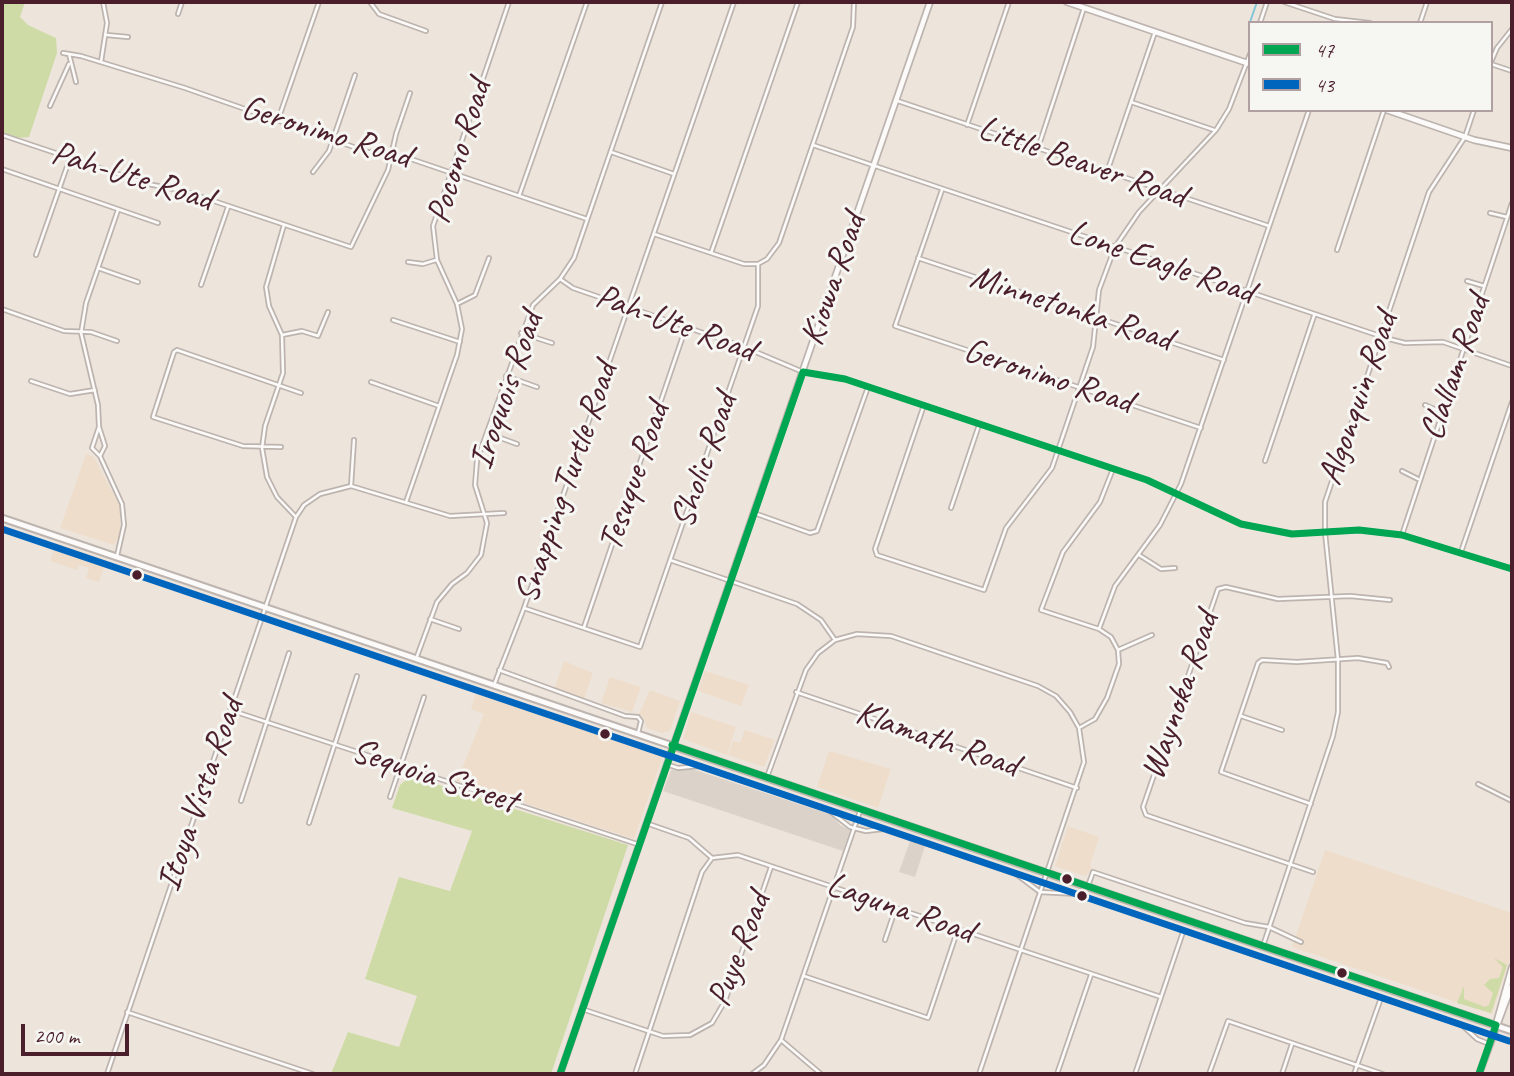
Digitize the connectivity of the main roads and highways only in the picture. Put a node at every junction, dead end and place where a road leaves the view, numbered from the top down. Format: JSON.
{"nodes":[{"id":1,"x":2,"y":518,"type":"edge"},
{"id":2,"x":1512,"y":1031,"type":"edge"}],
"edges":[{"from":1,"to":2,"type":"main road"}]}
